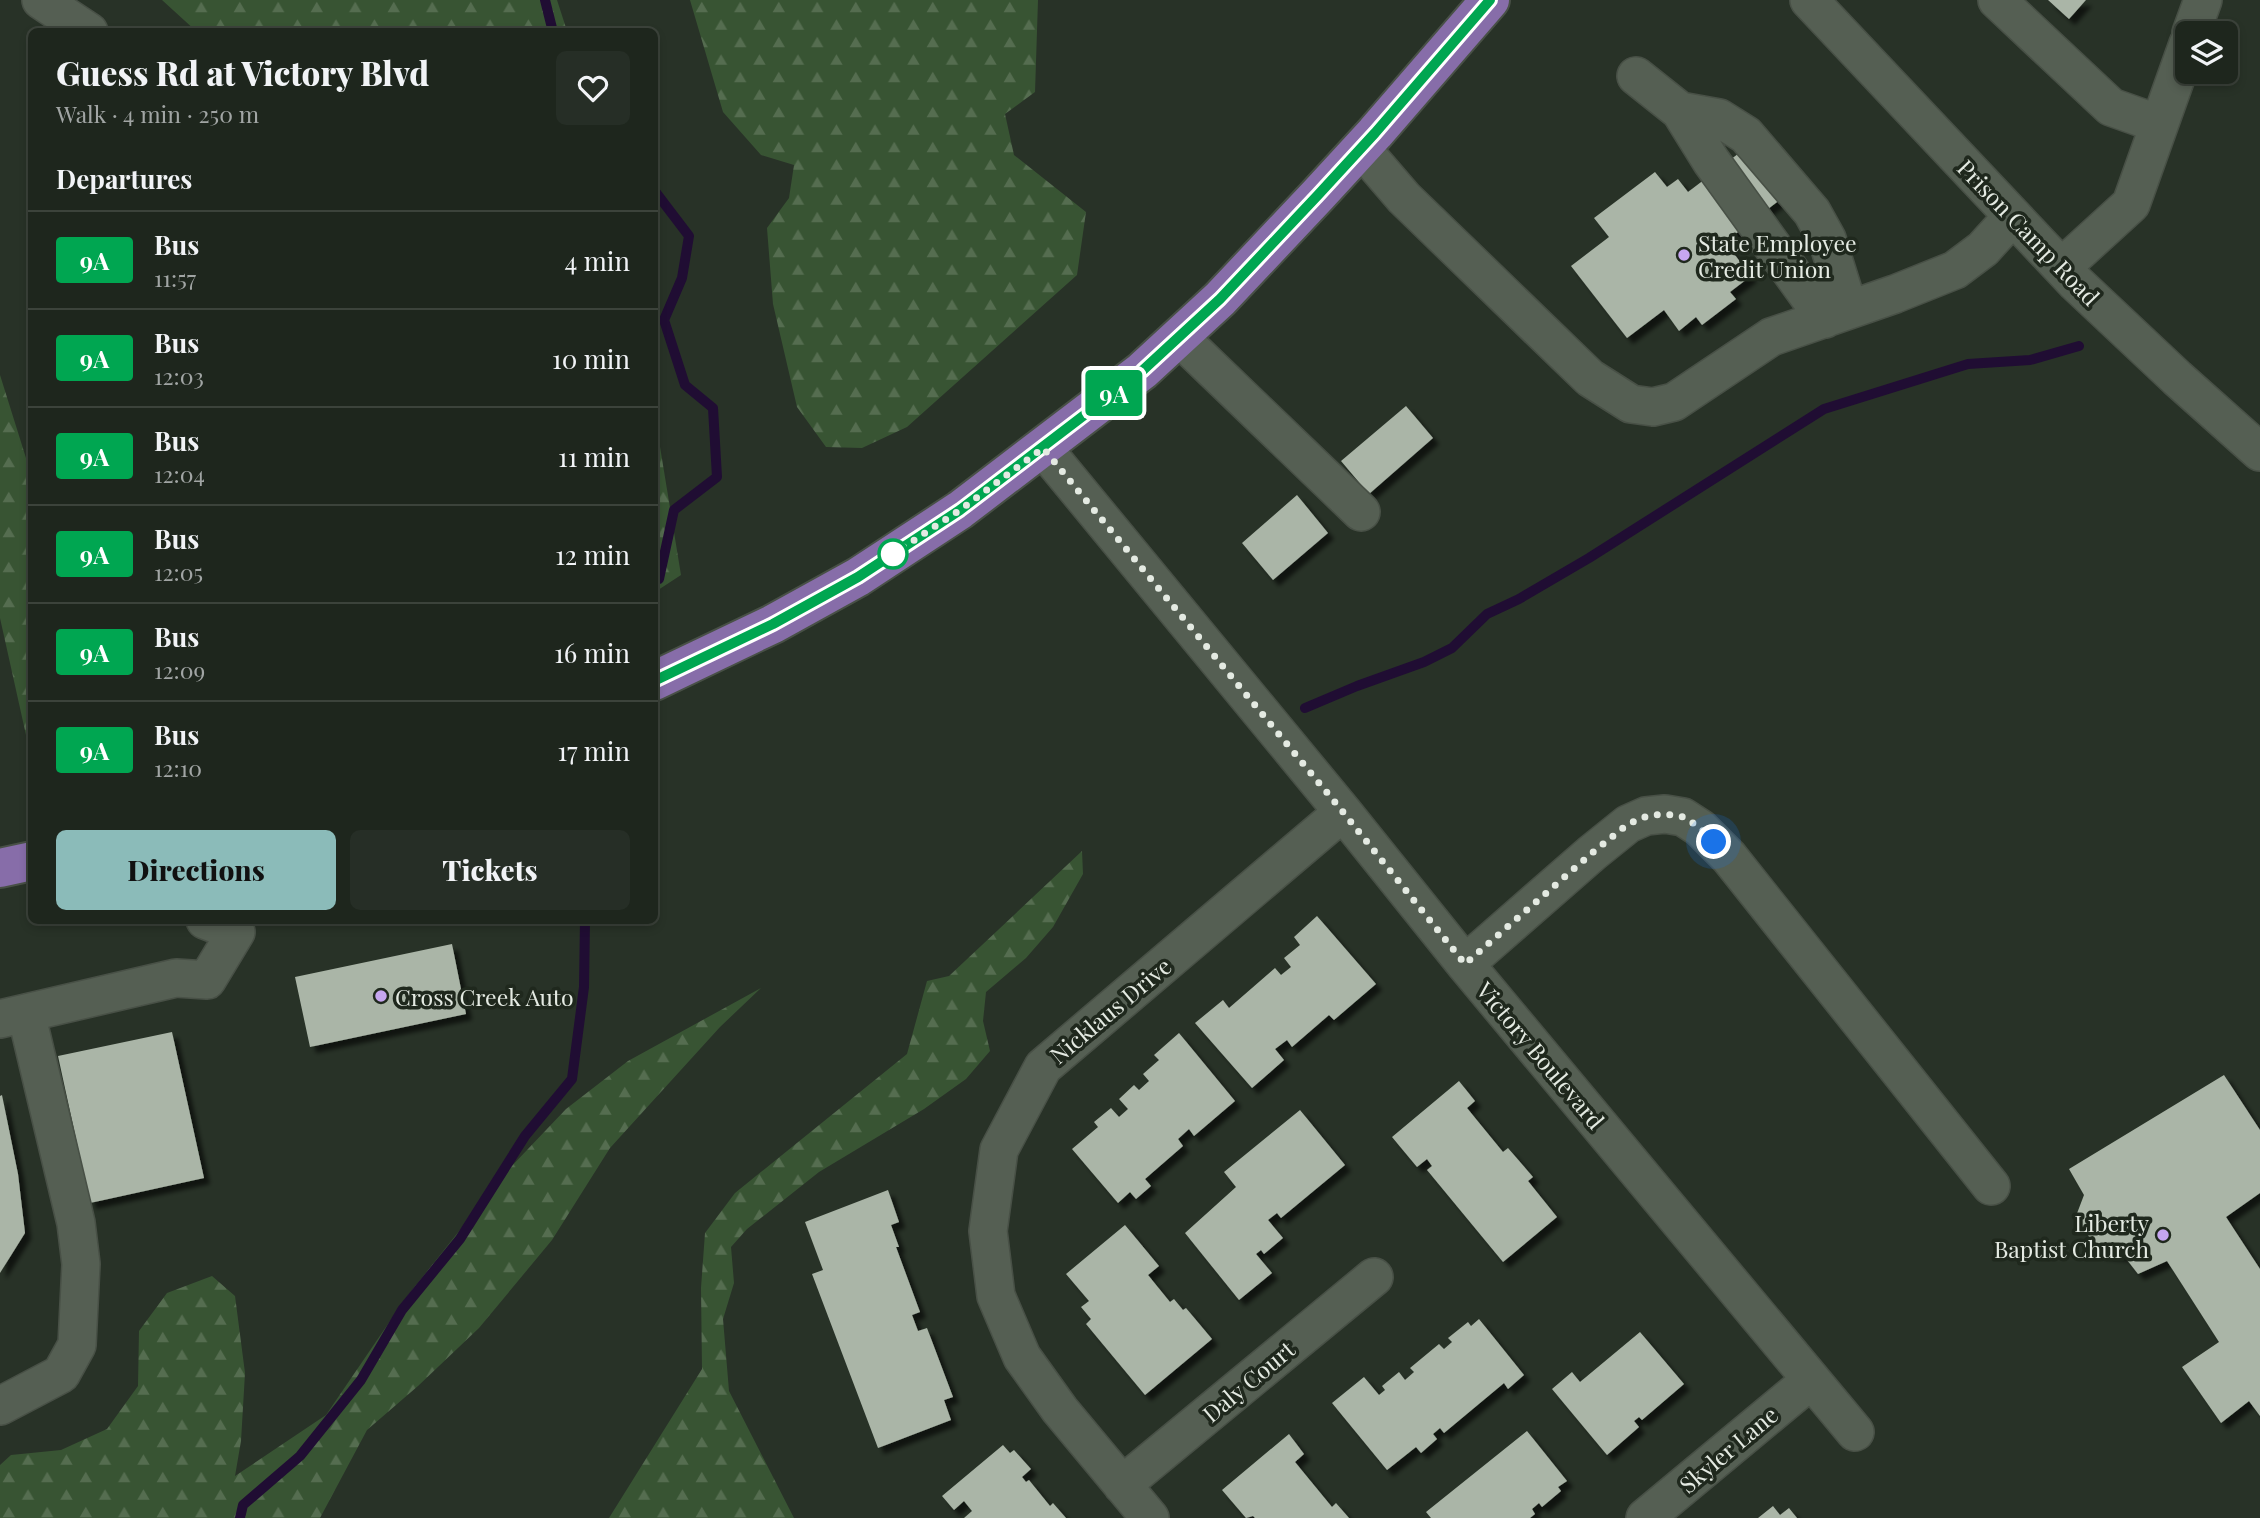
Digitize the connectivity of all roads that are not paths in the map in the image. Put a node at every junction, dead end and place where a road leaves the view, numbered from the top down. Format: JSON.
{"nodes":[{"id":1,"x":41,"y":0,"type":"edge"},
{"id":2,"x":1490,"y":0,"type":"edge"},
{"id":3,"x":1809,"y":0,"type":"edge"},
{"id":4,"x":1997,"y":0,"type":"edge"},
{"id":5,"x":2203,"y":0,"type":"edge"},
{"id":6,"x":2195,"y":21,"type":"edge"},
{"id":7,"x":83,"y":28,"type":"edge"},
{"id":8,"x":1636,"y":76,"type":"dead end"},
{"id":9,"x":2175,"y":80,"type":"edge"},
{"id":10,"x":1680,"y":111,"type":"junction"},
{"id":11,"x":2159,"y":124,"type":"junction"},
{"id":12,"x":1362,"y":148,"type":"junction"},
{"id":13,"x":2013,"y":216,"type":"junction"},
{"id":14,"x":2062,"y":267,"type":"junction"},
{"id":15,"x":1837,"y":314,"type":"junction"},
{"id":16,"x":1179,"y":337,"type":"junction"},
{"id":17,"x":1043,"y":448,"type":"junction"},
{"id":18,"x":2260,"y":452,"type":"edge"},
{"id":19,"x":1361,"y":512,"type":"dead end"},
{"id":20,"x":658,"y":679,"type":"edge"},
{"id":21,"x":1343,"y":812,"type":"junction"},
{"id":22,"x":28,"y":862,"type":"edge"},
{"id":23,"x":0,"y":868,"type":"edge"},
{"id":24,"x":215,"y":924,"type":"edge"},
{"id":25,"x":1465,"y":964,"type":"junction"},
{"id":26,"x":13,"y":1016,"type":"edge"},
{"id":27,"x":1991,"y":1186,"type":"dead end"},
{"id":28,"x":1374,"y":1277,"type":"dead end"},
{"id":29,"x":1811,"y":1380,"type":"junction"},
{"id":30,"x":0,"y":1406,"type":"edge"},
{"id":31,"x":1855,"y":1432,"type":"dead end"},
{"id":32,"x":1122,"y":1485,"type":"junction"},
{"id":33,"x":1150,"y":1518,"type":"edge"},
{"id":34,"x":1644,"y":1518,"type":"edge"}],
"edges":[{"from":1,"to":7,"type":"street"},
{"from":2,"to":12,"type":"main road"},
{"from":3,"to":13,"type":"street","name":"Prison Camp Road"},
{"from":4,"to":11,"type":"street"},
{"from":5,"to":6,"type":"street"},
{"from":8,"to":10,"type":"street"},
{"from":9,"to":11,"type":"street"},
{"from":10,"to":15,"type":"street"},
{"from":10,"to":15,"type":"street"},
{"from":11,"to":14,"type":"street"},
{"from":12,"to":15,"type":"street"},
{"from":12,"to":16,"type":"main road"},
{"from":13,"to":14,"type":"street","name":"Prison Camp Road"},
{"from":13,"to":15,"type":"street"},
{"from":14,"to":18,"type":"street","name":"Prison Camp Road"},
{"from":16,"to":17,"type":"main road"},
{"from":16,"to":19,"type":"street"},
{"from":17,"to":20,"type":"main road"},
{"from":17,"to":21,"type":"street","name":"Victory Boulevard"},
{"from":21,"to":25,"type":"street","name":"Victory Boulevard"},
{"from":21,"to":32,"type":"street","name":"Nicklaus Drive"},
{"from":22,"to":23,"type":"main road"},
{"from":24,"to":26,"type":"street"},
{"from":25,"to":27,"type":"street"},
{"from":25,"to":29,"type":"street","name":"Victory Boulevard"},
{"from":26,"to":30,"type":"street"},
{"from":28,"to":32,"type":"street","name":"Daly Court"},
{"from":29,"to":31,"type":"street","name":"Victory Boulevard"},
{"from":29,"to":34,"type":"street","name":"Skyler Lane"},
{"from":32,"to":33,"type":"street","name":"Nicklaus Drive"}]}
